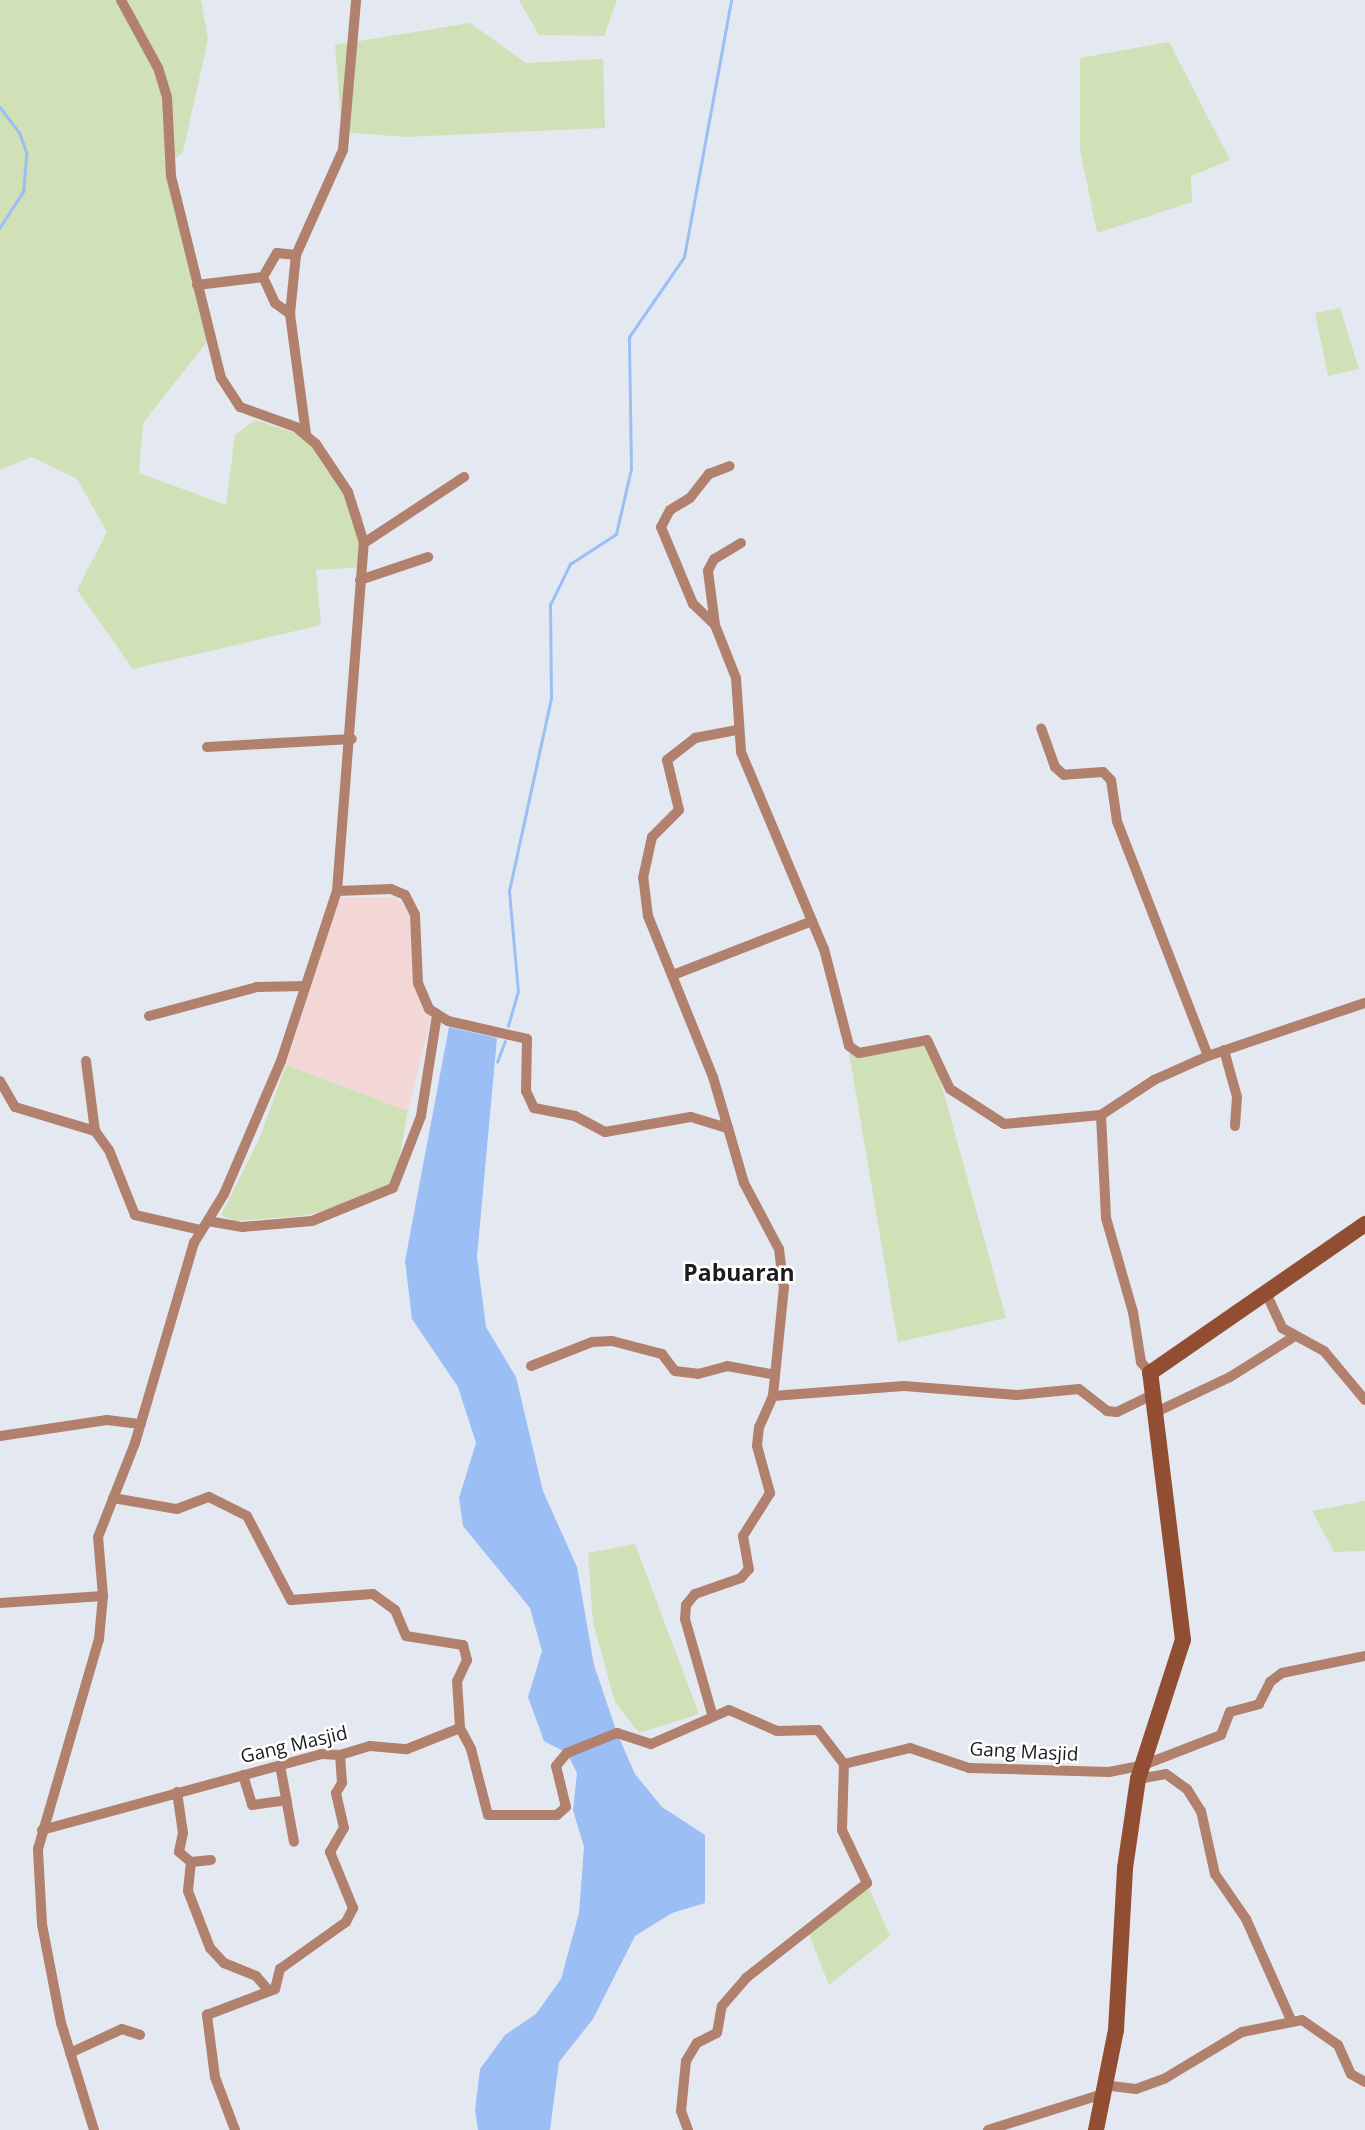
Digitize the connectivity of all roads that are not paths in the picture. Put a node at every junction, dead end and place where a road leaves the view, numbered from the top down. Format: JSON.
{"nodes":[{"id":1,"x":121,"y":0,"type":"edge"},
{"id":2,"x":356,"y":0,"type":"edge"},
{"id":3,"x":296,"y":255,"type":"junction"},
{"id":4,"x":262,"y":277,"type":"junction"},
{"id":5,"x":197,"y":285,"type":"junction"},
{"id":6,"x":290,"y":314,"type":"junction"},
{"id":7,"x":306,"y":434,"type":"junction"},
{"id":8,"x":730,"y":466,"type":"dead end"},
{"id":9,"x":464,"y":477,"type":"dead end"},
{"id":10,"x":741,"y":542,"type":"dead end"},
{"id":11,"x":364,"y":543,"type":"junction"},
{"id":12,"x":428,"y":557,"type":"dead end"},
{"id":13,"x":360,"y":580,"type":"junction"},
{"id":14,"x":715,"y":625,"type":"junction"},
{"id":15,"x":1041,"y":728,"type":"dead end"},
{"id":16,"x":737,"y":730,"type":"junction"},
{"id":17,"x":352,"y":738,"type":"junction"},
{"id":18,"x":207,"y":747,"type":"dead end"},
{"id":19,"x":337,"y":891,"type":"junction"},
{"id":20,"x":812,"y":921,"type":"junction"},
{"id":21,"x":673,"y":975,"type":"junction"},
{"id":22,"x":305,"y":986,"type":"junction"},
{"id":23,"x":1365,"y":1003,"type":"edge"},
{"id":24,"x":437,"y":1015,"type":"junction"},
{"id":25,"x":149,"y":1016,"type":"dead end"},
{"id":26,"x":1224,"y":1050,"type":"junction"},
{"id":27,"x":1208,"y":1056,"type":"junction"},
{"id":28,"x":86,"y":1061,"type":"dead end"},
{"id":29,"x":0,"y":1081,"type":"edge"},
{"id":30,"x":1101,"y":1115,"type":"junction"},
{"id":31,"x":1236,"y":1126,"type":"dead end"},
{"id":32,"x":728,"y":1128,"type":"junction"},
{"id":33,"x":95,"y":1131,"type":"junction"},
{"id":34,"x":1365,"y":1224,"type":"edge"},
{"id":35,"x":204,"y":1226,"type":"junction"},
{"id":36,"x":1266,"y":1293,"type":"junction"},
{"id":37,"x":1292,"y":1338,"type":"junction"},
{"id":38,"x":531,"y":1366,"type":"dead end"},
{"id":39,"x":1150,"y":1373,"type":"junction"},
{"id":40,"x":771,"y":1374,"type":"junction"},
{"id":41,"x":1152,"y":1395,"type":"junction"},
{"id":42,"x":773,"y":1396,"type":"junction"},
{"id":43,"x":1365,"y":1399,"type":"edge"},
{"id":44,"x":1154,"y":1413,"type":"junction"},
{"id":45,"x":141,"y":1424,"type":"junction"},
{"id":46,"x":0,"y":1436,"type":"edge"},
{"id":47,"x":113,"y":1498,"type":"junction"},
{"id":48,"x":103,"y":1596,"type":"junction"},
{"id":49,"x":0,"y":1603,"type":"edge"},
{"id":50,"x":1365,"y":1656,"type":"edge"},
{"id":51,"x":712,"y":1714,"type":"junction"},
{"id":52,"x":460,"y":1728,"type":"junction"},
{"id":53,"x":340,"y":1755,"type":"junction"},
{"id":54,"x":280,"y":1765,"type":"junction"},
{"id":55,"x":844,"y":1765,"type":"junction"},
{"id":56,"x":1140,"y":1773,"type":"junction"},
{"id":57,"x":243,"y":1775,"type":"junction"},
{"id":58,"x":177,"y":1792,"type":"junction"},
{"id":59,"x":287,"y":1800,"type":"junction"},
{"id":60,"x":42,"y":1830,"type":"junction"},
{"id":61,"x":294,"y":1842,"type":"dead end"},
{"id":62,"x":211,"y":1860,"type":"dead end"},
{"id":63,"x":191,"y":1862,"type":"junction"},
{"id":64,"x":269,"y":1991,"type":"junction"},
{"id":65,"x":1291,"y":2020,"type":"junction"},
{"id":66,"x":140,"y":2035,"type":"dead end"},
{"id":67,"x":70,"y":2053,"type":"junction"},
{"id":68,"x":1365,"y":2082,"type":"edge"},
{"id":69,"x":1102,"y":2090,"type":"junction"},
{"id":70,"x":94,"y":2130,"type":"edge"},
{"id":71,"x":235,"y":2130,"type":"edge"},
{"id":72,"x":688,"y":2130,"type":"edge"},
{"id":73,"x":988,"y":2130,"type":"edge"},
{"id":74,"x":1096,"y":2130,"type":"edge"}],
"edges":[{"from":1,"to":5,"type":"street"},
{"from":2,"to":3,"type":"street"},
{"from":3,"to":4,"type":"street"},
{"from":3,"to":6,"type":"street"},
{"from":4,"to":5,"type":"street"},
{"from":4,"to":6,"type":"street"},
{"from":5,"to":7,"type":"street"},
{"from":6,"to":7,"type":"street"},
{"from":7,"to":11,"type":"street"},
{"from":8,"to":14,"type":"street"},
{"from":9,"to":11,"type":"street"},
{"from":10,"to":14,"type":"street"},
{"from":11,"to":13,"type":"street"},
{"from":12,"to":13,"type":"street"},
{"from":13,"to":17,"type":"street"},
{"from":14,"to":16,"type":"street"},
{"from":15,"to":27,"type":"street"},
{"from":16,"to":20,"type":"street"},
{"from":16,"to":21,"type":"street"},
{"from":17,"to":18,"type":"street"},
{"from":17,"to":19,"type":"street"},
{"from":19,"to":22,"type":"street"},
{"from":19,"to":24,"type":"street"},
{"from":20,"to":21,"type":"street"},
{"from":20,"to":30,"type":"street"},
{"from":21,"to":32,"type":"street"},
{"from":22,"to":25,"type":"street"},
{"from":22,"to":35,"type":"street"},
{"from":23,"to":26,"type":"street"},
{"from":24,"to":32,"type":"street"},
{"from":24,"to":35,"type":"street"},
{"from":26,"to":27,"type":"street"},
{"from":26,"to":31,"type":"street"},
{"from":27,"to":30,"type":"street"},
{"from":28,"to":33,"type":"street"},
{"from":29,"to":33,"type":"street"},
{"from":30,"to":39,"type":"street"},
{"from":32,"to":40,"type":"street"},
{"from":33,"to":35,"type":"street"},
{"from":34,"to":36,"type":"street"},
{"from":35,"to":45,"type":"street"},
{"from":36,"to":37,"type":"street"},
{"from":36,"to":39,"type":"street"},
{"from":37,"to":43,"type":"street"},
{"from":37,"to":44,"type":"street"},
{"from":38,"to":40,"type":"street"},
{"from":39,"to":41,"type":"street"},
{"from":40,"to":42,"type":"street"},
{"from":41,"to":42,"type":"street"},
{"from":41,"to":44,"type":"street"},
{"from":42,"to":51,"type":"street"},
{"from":44,"to":56,"type":"street"},
{"from":45,"to":46,"type":"street"},
{"from":45,"to":47,"type":"street"},
{"from":47,"to":48,"type":"street"},
{"from":47,"to":52,"type":"street"},
{"from":48,"to":49,"type":"street"},
{"from":48,"to":60,"type":"street"},
{"from":50,"to":56,"type":"street"},
{"from":51,"to":52,"type":"street"},
{"from":51,"to":55,"type":"street"},
{"from":52,"to":53,"type":"street","name":"Gang Masjid"},
{"from":53,"to":54,"type":"street","name":"Gang Masjid"},
{"from":53,"to":64,"type":"street"},
{"from":54,"to":57,"type":"street","name":"Gang Masjid"},
{"from":54,"to":59,"type":"street"},
{"from":55,"to":56,"type":"street","name":"Gang Masjid"},
{"from":55,"to":72,"type":"street"},
{"from":56,"to":65,"type":"street"},
{"from":56,"to":69,"type":"street"},
{"from":57,"to":58,"type":"street","name":"Gang Masjid"},
{"from":57,"to":59,"type":"street"},
{"from":58,"to":60,"type":"street","name":"Gang Masjid"},
{"from":58,"to":63,"type":"street"},
{"from":59,"to":61,"type":"street"},
{"from":60,"to":67,"type":"street"},
{"from":62,"to":63,"type":"street"},
{"from":63,"to":64,"type":"street"},
{"from":64,"to":71,"type":"street"},
{"from":65,"to":68,"type":"street"},
{"from":65,"to":69,"type":"street"},
{"from":66,"to":67,"type":"street"},
{"from":67,"to":70,"type":"street"},
{"from":69,"to":73,"type":"street"},
{"from":69,"to":74,"type":"street"}]}
